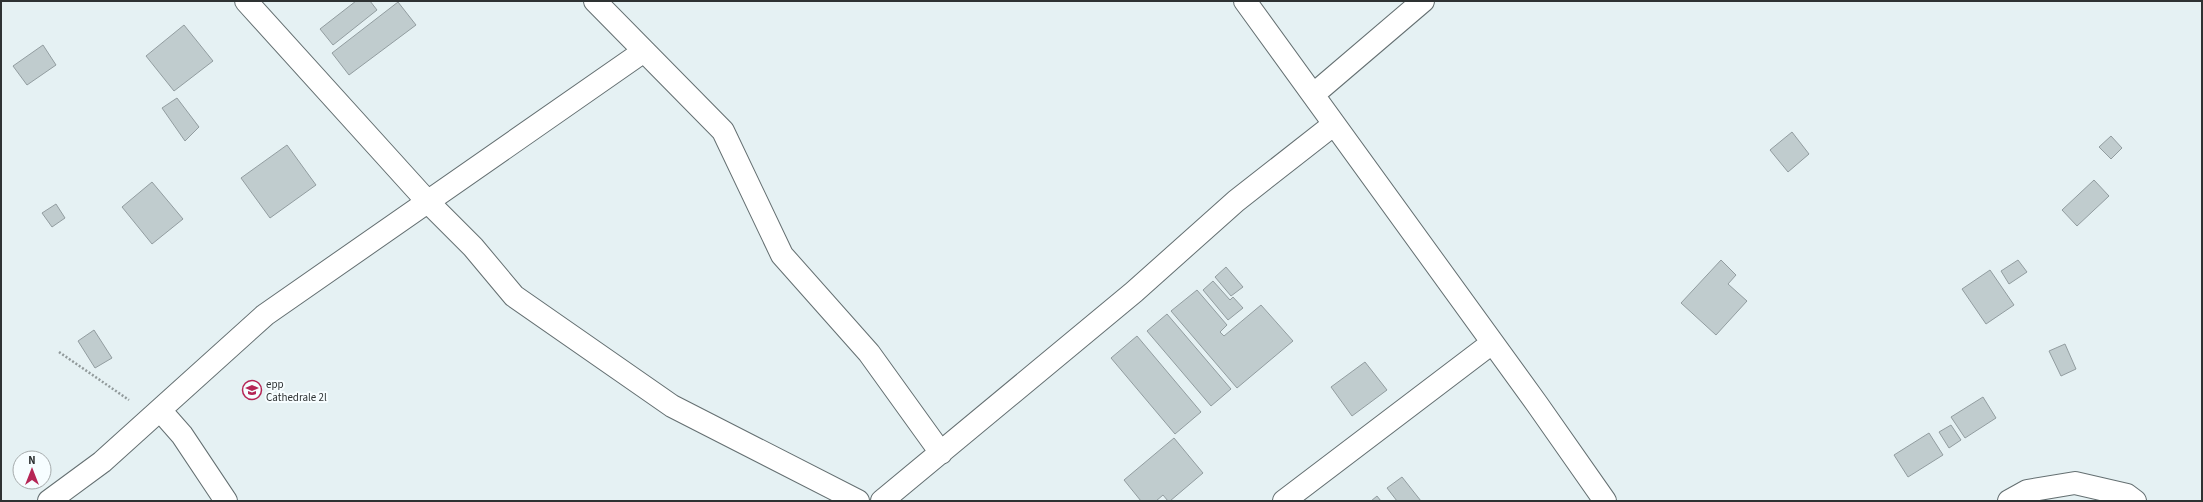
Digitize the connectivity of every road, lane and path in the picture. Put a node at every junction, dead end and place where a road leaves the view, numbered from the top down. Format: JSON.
{"nodes":[{"id":1,"x":246,"y":1,"type":"edge"},
{"id":2,"x":1245,"y":1,"type":"edge"},
{"id":3,"x":1423,"y":1,"type":"edge"},
{"id":4,"x":604,"y":4,"type":"edge"},
{"id":5,"x":644,"y":51,"type":"junction"},
{"id":6,"x":1314,"y":94,"type":"junction"},
{"id":7,"x":1333,"y":125,"type":"junction"},
{"id":8,"x":427,"y":201,"type":"junction"},
{"id":9,"x":1492,"y":343,"type":"junction"},
{"id":10,"x":59,"y":352,"type":"dead end"},
{"id":11,"x":160,"y":410,"type":"junction"},
{"id":12,"x":941,"y":453,"type":"junction"},
{"id":13,"x":49,"y":501,"type":"edge"},
{"id":14,"x":226,"y":501,"type":"edge"},
{"id":15,"x":858,"y":501,"type":"edge"},
{"id":16,"x":882,"y":501,"type":"edge"},
{"id":17,"x":1284,"y":501,"type":"edge"},
{"id":18,"x":1605,"y":501,"type":"edge"},
{"id":19,"x":2008,"y":501,"type":"edge"},
{"id":20,"x":2135,"y":501,"type":"edge"}],
"edges":[{"from":1,"to":8,"type":"street"},
{"from":2,"to":6,"type":"street"},
{"from":3,"to":6,"type":"street"},
{"from":4,"to":5,"type":"street"},
{"from":5,"to":8,"type":"street"},
{"from":5,"to":12,"type":"street"},
{"from":6,"to":7,"type":"street"},
{"from":7,"to":9,"type":"street"},
{"from":7,"to":12,"type":"street"},
{"from":8,"to":11,"type":"street"},
{"from":8,"to":15,"type":"street"},
{"from":9,"to":17,"type":"street"},
{"from":9,"to":18,"type":"street"},
{"from":10,"to":11,"type":"path"},
{"from":11,"to":13,"type":"street"},
{"from":11,"to":14,"type":"street"},
{"from":12,"to":16,"type":"street"},
{"from":19,"to":20,"type":"street"}]}
